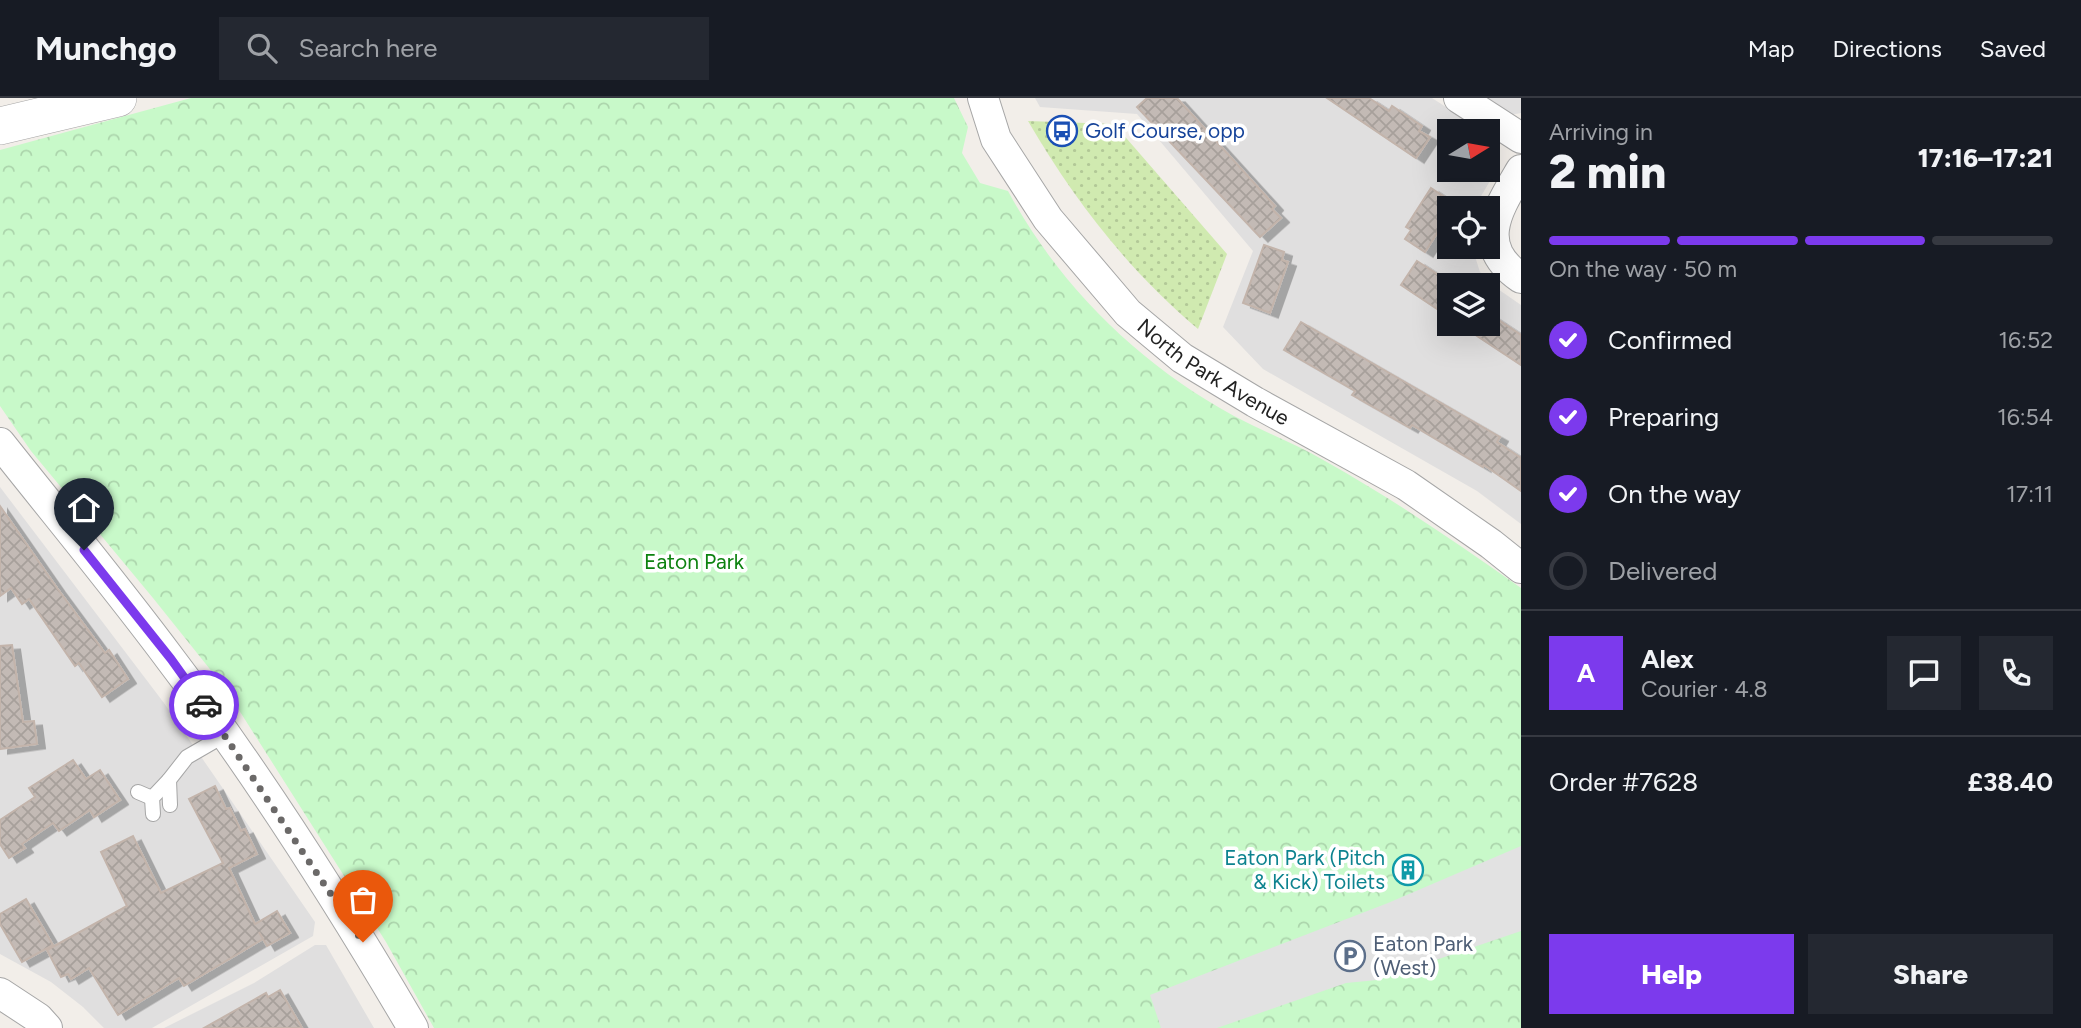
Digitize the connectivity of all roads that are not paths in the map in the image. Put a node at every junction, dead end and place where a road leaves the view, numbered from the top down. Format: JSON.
{"nodes":[{"id":1,"x":118,"y":98,"type":"edge"},
{"id":2,"x":983,"y":98,"type":"edge"},
{"id":3,"x":1459,"y":98,"type":"edge"},
{"id":4,"x":0,"y":126,"type":"edge"},
{"id":5,"x":1521,"y":138,"type":"edge"},
{"id":6,"x":1521,"y":170,"type":"edge"},
{"id":7,"x":1521,"y":278,"type":"edge"},
{"id":8,"x":0,"y":443,"type":"edge"},
{"id":9,"x":1521,"y":568,"type":"edge"},
{"id":10,"x":225,"y":735,"type":"junction"},
{"id":11,"x":169,"y":779,"type":"junction"},
{"id":12,"x":170,"y":805,"type":"dead end"},
{"id":13,"x":153,"y":814,"type":"dead end"},
{"id":14,"x":0,"y":993,"type":"edge"},
{"id":15,"x":47,"y":1028,"type":"edge"},
{"id":16,"x":413,"y":1028,"type":"edge"}],
"edges":[{"from":1,"to":4,"type":"street"},
{"from":2,"to":9,"type":"street","name":"North Park Avenue"},
{"from":3,"to":5,"type":"street"},
{"from":6,"to":7,"type":"street"},
{"from":8,"to":10,"type":"street"},
{"from":10,"to":11,"type":"lane"},
{"from":10,"to":16,"type":"street"},
{"from":11,"to":12,"type":"lane"},
{"from":11,"to":13,"type":"lane"},
{"from":14,"to":15,"type":"street"}]}
